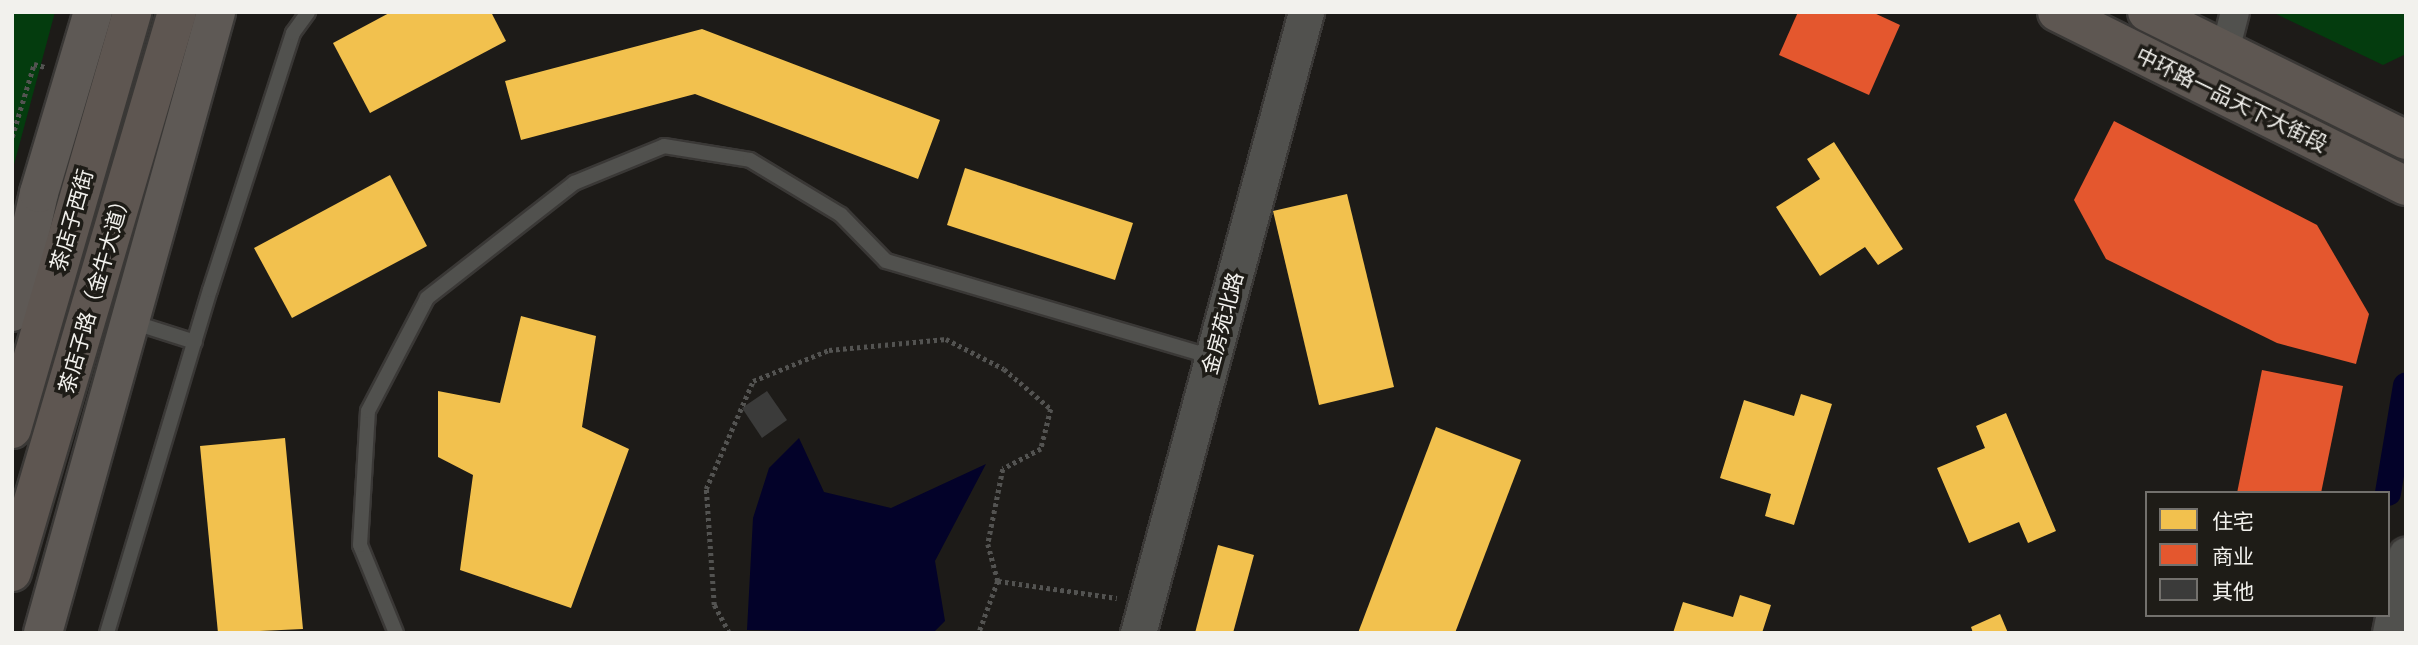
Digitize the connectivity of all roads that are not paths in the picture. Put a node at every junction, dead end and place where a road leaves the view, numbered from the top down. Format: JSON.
{"nodes":[{"id":1,"x":93,"y":12,"type":"edge"},
{"id":2,"x":132,"y":12,"type":"edge"},
{"id":3,"x":177,"y":12,"type":"edge"},
{"id":4,"x":216,"y":12,"type":"edge"},
{"id":5,"x":308,"y":12,"type":"edge"},
{"id":6,"x":1306,"y":12,"type":"edge"},
{"id":7,"x":2057,"y":12,"type":"edge"},
{"id":8,"x":2147,"y":12,"type":"edge"},
{"id":9,"x":2235,"y":12,"type":"edge"},
{"id":10,"x":2225,"y":51,"type":"junction"},
{"id":11,"x":2406,"y":139,"type":"edge"},
{"id":12,"x":2406,"y":186,"type":"edge"},
{"id":13,"x":12,"y":313,"type":"edge"},
{"id":14,"x":128,"y":320,"type":"junction"},
{"id":15,"x":83,"y":323,"type":"junction"},
{"id":16,"x":195,"y":342,"type":"junction"},
{"id":17,"x":1213,"y":357,"type":"junction"},
{"id":18,"x":12,"y":429,"type":"edge"},
{"id":19,"x":2406,"y":555,"type":"edge"},
{"id":20,"x":12,"y":572,"type":"edge"},
{"id":21,"x":1142,"y":618,"type":"edge"},
{"id":22,"x":36,"y":633,"type":"edge"},
{"id":23,"x":43,"y":633,"type":"edge"},
{"id":24,"x":107,"y":633,"type":"edge"},
{"id":25,"x":396,"y":633,"type":"edge"},
{"id":26,"x":2390,"y":633,"type":"edge"}],
"edges":[{"from":1,"to":13,"type":"main road"},
{"from":2,"to":18,"type":"highway","name":"茶店子西街"},
{"from":3,"to":15,"type":"highway","name":"茶店子路（金牛大道）"},
{"from":4,"to":14,"type":"main road"},
{"from":5,"to":16,"type":"lane"},
{"from":6,"to":17,"type":"street","name":"金房苑北路"},
{"from":7,"to":12,"type":"main road","name":"中环路一品天下大街段"},
{"from":8,"to":10,"type":"main road","name":"中环路一品天下大街段"},
{"from":9,"to":10,"type":"street"},
{"from":10,"to":11,"type":"main road","name":"中环路一品天下大街段"},
{"from":14,"to":16,"type":"lane"},
{"from":14,"to":23,"type":"main road"},
{"from":15,"to":20,"type":"highway","name":"茶店子路（金牛大道）"},
{"from":15,"to":22,"type":"main road"},
{"from":16,"to":24,"type":"lane"},
{"from":17,"to":21,"type":"street","name":"金房苑北路"},
{"from":17,"to":25,"type":"lane"},
{"from":19,"to":26,"type":"street"}]}
